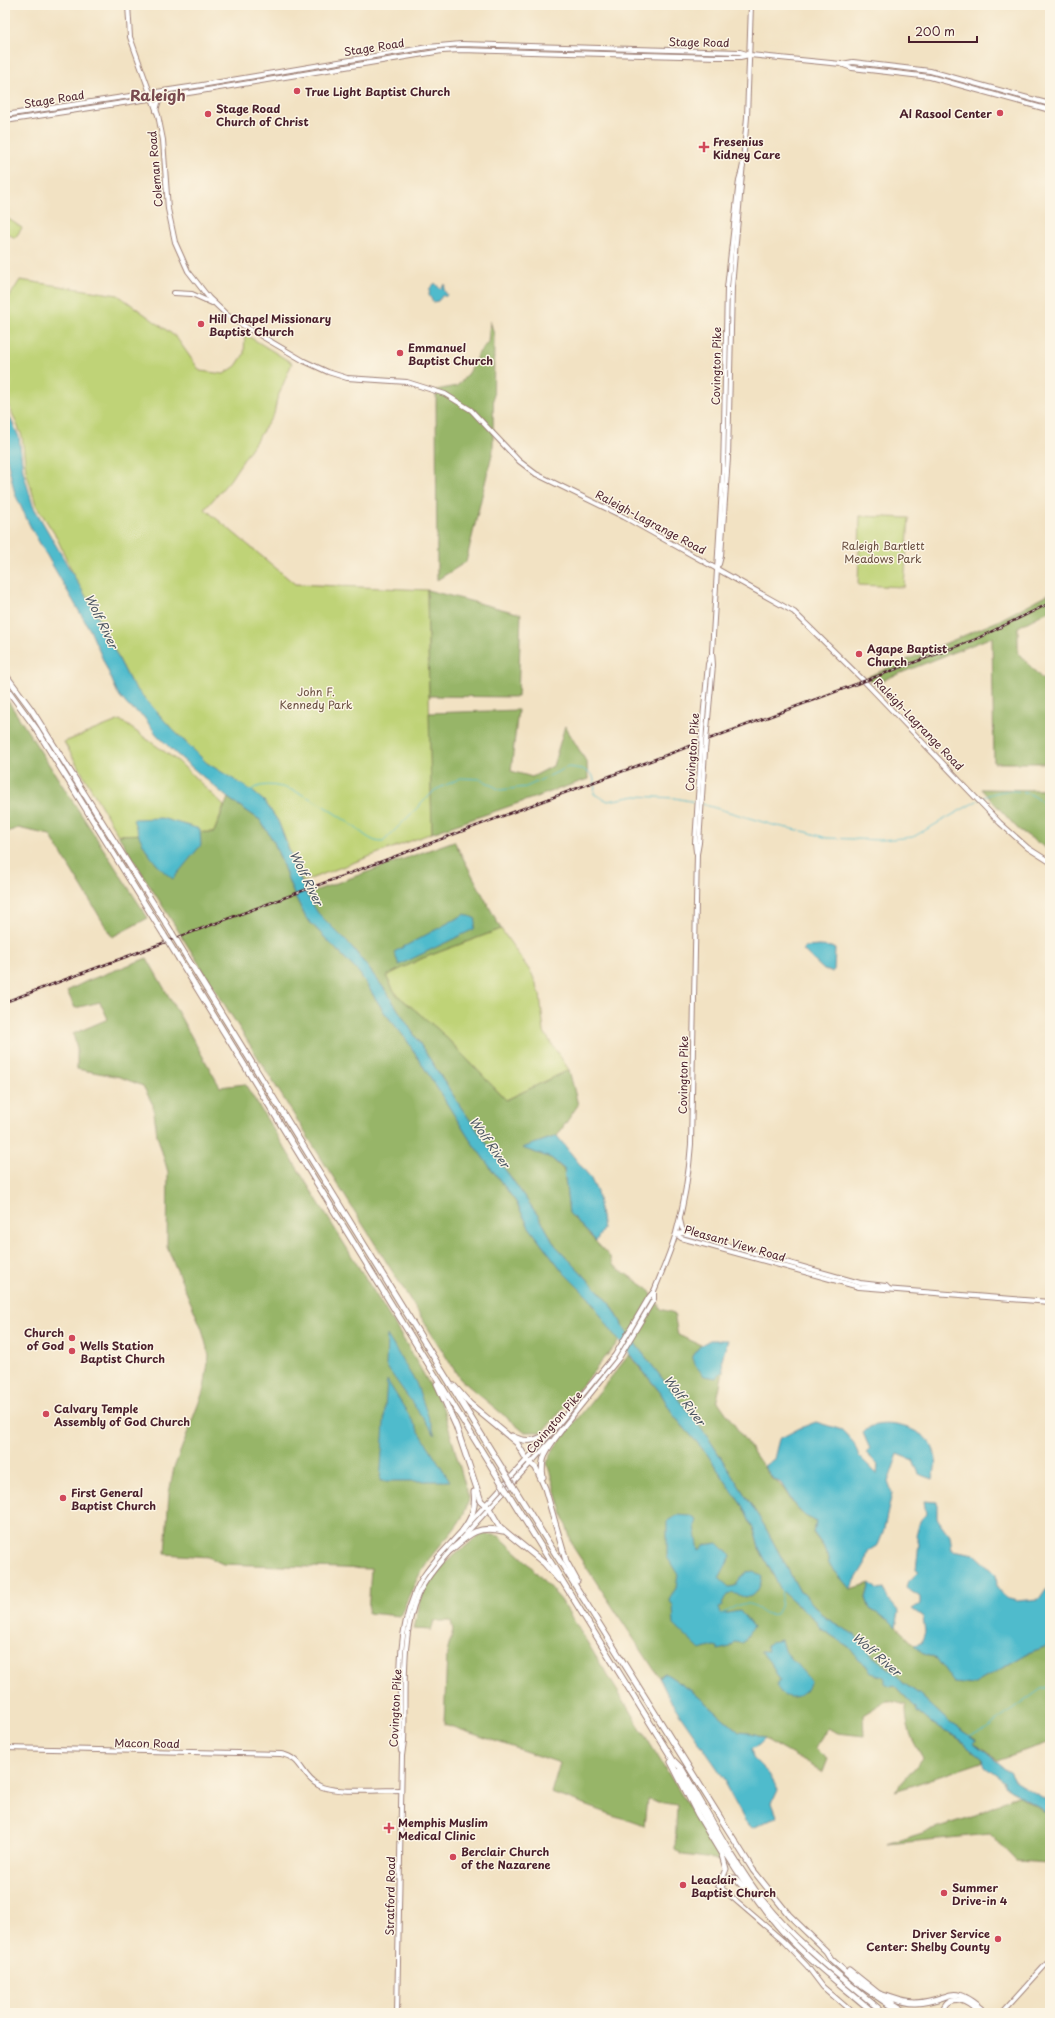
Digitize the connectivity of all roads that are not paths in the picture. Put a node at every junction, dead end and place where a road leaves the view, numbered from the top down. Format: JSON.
{"nodes":[{"id":1,"x":128,"y":5,"type":"edge"},
{"id":2,"x":751,"y":5,"type":"edge"},
{"id":3,"x":750,"y":55,"type":"junction"},
{"id":4,"x":841,"y":64,"type":"junction"},
{"id":5,"x":149,"y":94,"type":"junction"},
{"id":6,"x":162,"y":97,"type":"junction"},
{"id":7,"x":151,"y":99,"type":"junction"},
{"id":8,"x":1050,"y":104,"type":"edge"},
{"id":9,"x":1050,"y":110,"type":"edge"},
{"id":10,"x":156,"y":112,"type":"junction"},
{"id":11,"x":5,"y":115,"type":"edge"},
{"id":12,"x":5,"y":121,"type":"edge"},
{"id":13,"x":196,"y":283,"type":"joint"},
{"id":14,"x":174,"y":293,"type":"dead end"},
{"id":15,"x":215,"y":305,"type":"junction"},
{"id":16,"x":718,"y":568,"type":"junction"},
{"id":17,"x":5,"y":674,"type":"edge"},
{"id":18,"x":5,"y":686,"type":"edge"},
{"id":19,"x":1050,"y":862,"type":"edge"},
{"id":20,"x":680,"y":1218,"type":"junction"},
{"id":21,"x":676,"y":1234,"type":"junction"},
{"id":22,"x":687,"y":1234,"type":"junction"},
{"id":23,"x":706,"y":1243,"type":"junction"},
{"id":24,"x":1050,"y":1302,"type":"edge"},
{"id":25,"x":420,"y":1349,"type":"junction"},
{"id":26,"x":441,"y":1370,"type":"junction"},
{"id":27,"x":596,"y":1384,"type":"junction"},
{"id":28,"x":557,"y":1425,"type":"junction"},
{"id":29,"x":562,"y":1429,"type":"junction"},
{"id":30,"x":508,"y":1434,"type":"junction"},
{"id":31,"x":528,"y":1462,"type":"junction"},
{"id":32,"x":473,"y":1481,"type":"junction"},
{"id":33,"x":545,"y":1488,"type":"junction"},
{"id":34,"x":488,"y":1507,"type":"junction"},
{"id":35,"x":463,"y":1530,"type":"junction"},
{"id":36,"x":505,"y":1531,"type":"junction"},
{"id":37,"x":451,"y":1550,"type":"junction"},
{"id":38,"x":577,"y":1603,"type":"junction"},
{"id":39,"x":590,"y":1609,"type":"junction"},
{"id":40,"x":5,"y":1748,"type":"edge"},
{"id":41,"x":669,"y":1753,"type":"junction"},
{"id":42,"x":402,"y":1756,"type":"junction"},
{"id":43,"x":675,"y":1764,"type":"junction"},
{"id":44,"x":401,"y":1790,"type":"junction"},
{"id":45,"x":720,"y":1887,"type":"junction"},
{"id":46,"x":762,"y":1906,"type":"junction"},
{"id":47,"x":826,"y":1951,"type":"junction"},
{"id":48,"x":1050,"y":1960,"type":"edge"},
{"id":49,"x":879,"y":1994,"type":"junction"},
{"id":50,"x":397,"y":2013,"type":"edge"},
{"id":51,"x":853,"y":2013,"type":"edge"},
{"id":52,"x":874,"y":2013,"type":"edge"},
{"id":53,"x":884,"y":2013,"type":"edge"},
{"id":54,"x":901,"y":2013,"type":"edge"},
{"id":55,"x":908,"y":2013,"type":"edge"},
{"id":56,"x":942,"y":2013,"type":"edge"},
{"id":57,"x":980,"y":2013,"type":"edge"},
{"id":58,"x":986,"y":2013,"type":"edge"},
{"id":59,"x":1002,"y":2013,"type":"edge"}],
"edges":[{"from":1,"to":5,"type":"main road","name":"Coleman Road"},
{"from":2,"to":3,"type":"main road","name":"Covington Pike"},
{"from":3,"to":4,"type":"main road","name":"Stage Road"},
{"from":3,"to":5,"type":"main road","name":"Stage Road"},
{"from":3,"to":6,"type":"main road","name":"Stage Road"},
{"from":3,"to":16,"type":"main road","name":"Covington Pike"},
{"from":4,"to":8,"type":"main road","name":"Stage Road"},
{"from":4,"to":9,"type":"main road","name":"Stage Road"},
{"from":5,"to":7,"type":"main road","name":"Coleman Road"},
{"from":5,"to":11,"type":"main road","name":"Stage Road"},
{"from":6,"to":7,"type":"main road","name":"Stage Road"},
{"from":6,"to":10,"type":"main road"},
{"from":7,"to":10,"type":"main road","name":"Coleman Road"},
{"from":7,"to":12,"type":"main road","name":"Stage Road"},
{"from":10,"to":13,"type":"main road","name":"Coleman Road"},
{"from":13,"to":15,"type":"main road","name":"Raleigh-Lagrange Road"},
{"from":14,"to":15,"type":"main road"},
{"from":15,"to":16,"type":"main road","name":"Raleigh-Lagrange Road"},
{"from":16,"to":19,"type":"main road","name":"Raleigh-Lagrange Road"},
{"from":16,"to":20,"type":"main road","name":"Covington Pike","bridge":true},
{"from":17,"to":26,"type":"highway","bridge":true},
{"from":18,"to":25,"type":"highway","bridge":true},
{"from":20,"to":21,"type":"main road","name":"Covington Pike"},
{"from":20,"to":22,"type":"main road"},
{"from":21,"to":22,"type":"main road","name":"Pleasant View Road"},
{"from":21,"to":23,"type":"main road","name":"Pleasant View Road"},
{"from":21,"to":27,"type":"main road","name":"Covington Pike"},
{"from":22,"to":23,"type":"main road","name":"Pleasant View Road"},
{"from":23,"to":24,"type":"main road","name":"Pleasant View Road"},
{"from":25,"to":32,"type":"highway"},
{"from":25,"to":38,"type":"highway","bridge":true},
{"from":26,"to":30,"type":"highway"},
{"from":26,"to":39,"type":"highway","bridge":true},
{"from":27,"to":28,"type":"main road","name":"Covington Pike"},
{"from":27,"to":29,"type":"main road","name":"Covington Pike"},
{"from":28,"to":30,"type":"highway"},
{"from":28,"to":31,"type":"main road","name":"Covington Pike"},
{"from":29,"to":31,"type":"main road","name":"Covington Pike"},
{"from":29,"to":33,"type":"highway"},
{"from":30,"to":31,"type":"highway"},
{"from":31,"to":33,"type":"highway"},
{"from":31,"to":34,"type":"main road","name":"Covington Pike"},
{"from":32,"to":34,"type":"highway"},
{"from":32,"to":35,"type":"highway"},
{"from":33,"to":39,"type":"highway"},
{"from":34,"to":35,"type":"main road","name":"Covington Pike"},
{"from":34,"to":36,"type":"highway"},
{"from":34,"to":37,"type":"main road","name":"Covington Pike"},
{"from":35,"to":42,"type":"main road","name":"Covington Pike"},
{"from":36,"to":37,"type":"highway"},
{"from":36,"to":38,"type":"highway"},
{"from":37,"to":42,"type":"main road","name":"Covington Pike"},
{"from":38,"to":41,"type":"highway"},
{"from":39,"to":47,"type":"highway"},
{"from":40,"to":44,"type":"main road","name":"Macon Road"},
{"from":41,"to":43,"type":"highway"},
{"from":41,"to":45,"type":"highway"},
{"from":42,"to":44,"type":"main road","name":"Stratford Road"},
{"from":43,"to":46,"type":"highway"},
{"from":43,"to":53,"type":"highway"},
{"from":44,"to":50,"type":"main road","name":"Stratford Road"},
{"from":45,"to":46,"type":"highway"},
{"from":45,"to":51,"type":"main road"},
{"from":46,"to":52,"type":"highway"},
{"from":47,"to":49,"type":"highway"},
{"from":47,"to":54,"type":"highway"},
{"from":48,"to":59,"type":"main road"},
{"from":49,"to":55,"type":"highway"},
{"from":49,"to":58,"type":"highway"},
{"from":56,"to":57,"type":"highway"}]}
